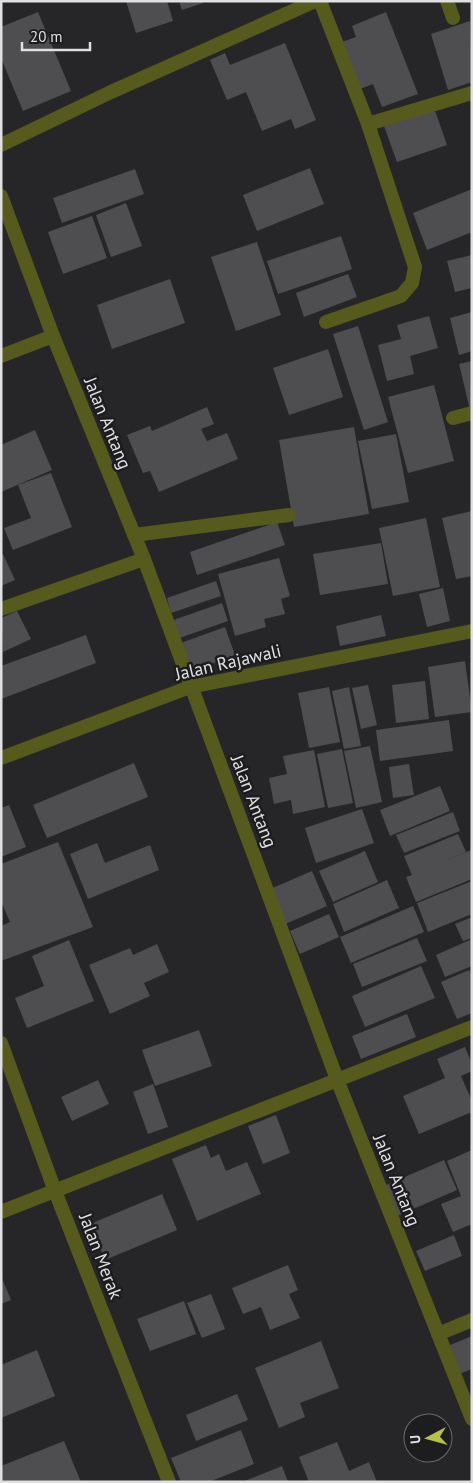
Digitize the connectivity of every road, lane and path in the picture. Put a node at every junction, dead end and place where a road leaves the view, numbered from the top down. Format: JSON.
{"nodes":[{"id":1,"x":316,"y":1,"type":"edge"},
{"id":2,"x":320,"y":1,"type":"edge"},
{"id":3,"x":447,"y":1,"type":"edge"},
{"id":4,"x":453,"y":18,"type":"dead end"},
{"id":5,"x":472,"y":93,"type":"edge"},
{"id":6,"x":368,"y":124,"type":"junction"},
{"id":7,"x":1,"y":145,"type":"edge"},
{"id":8,"x":1,"y":196,"type":"edge"},
{"id":9,"x":326,"y":322,"type":"dead end"},
{"id":10,"x":53,"y":336,"type":"junction"},
{"id":11,"x":1,"y":356,"type":"edge"},
{"id":12,"x":472,"y":413,"type":"edge"},
{"id":13,"x":452,"y":418,"type":"dead end"},
{"id":14,"x":289,"y":515,"type":"dead end"},
{"id":15,"x":134,"y":536,"type":"junction"},
{"id":16,"x":144,"y":560,"type":"junction"},
{"id":17,"x":1,"y":610,"type":"edge"},
{"id":18,"x":472,"y":631,"type":"edge"},
{"id":19,"x":190,"y":687,"type":"junction"},
{"id":20,"x":1,"y":758,"type":"edge"},
{"id":21,"x":472,"y":1027,"type":"edge"},
{"id":22,"x":1,"y":1043,"type":"edge"},
{"id":23,"x":338,"y":1082,"type":"junction"},
{"id":24,"x":55,"y":1191,"type":"junction"},
{"id":25,"x":1,"y":1212,"type":"edge"},
{"id":26,"x":472,"y":1320,"type":"edge"},
{"id":27,"x":438,"y":1334,"type":"junction"},
{"id":28,"x":472,"y":1419,"type":"edge"},
{"id":29,"x":169,"y":1482,"type":"edge"}],
"edges":[{"from":1,"to":7,"type":"street"},
{"from":2,"to":6,"type":"street"},
{"from":3,"to":4,"type":"street"},
{"from":5,"to":6,"type":"street"},
{"from":6,"to":9,"type":"street"},
{"from":8,"to":10,"type":"street","name":"Jalan Antang"},
{"from":10,"to":11,"type":"street"},
{"from":10,"to":15,"type":"street","name":"Jalan Antang"},
{"from":12,"to":13,"type":"street"},
{"from":14,"to":15,"type":"street"},
{"from":15,"to":16,"type":"street","name":"Jalan Antang"},
{"from":16,"to":17,"type":"street"},
{"from":16,"to":19,"type":"street","name":"Jalan Antang"},
{"from":18,"to":19,"type":"street","name":"Jalan Rajawali"},
{"from":19,"to":20,"type":"street","name":"Jalan Rajawali"},
{"from":19,"to":23,"type":"street","name":"Jalan Antang"},
{"from":21,"to":23,"type":"street"},
{"from":22,"to":24,"type":"street","name":"Jalan Merak"},
{"from":23,"to":24,"type":"street"},
{"from":23,"to":27,"type":"street","name":"Jalan Antang"},
{"from":24,"to":25,"type":"street"},
{"from":24,"to":29,"type":"street","name":"Jalan Merak"},
{"from":26,"to":27,"type":"street"},
{"from":27,"to":28,"type":"street","name":"Jalan Antang"}]}
